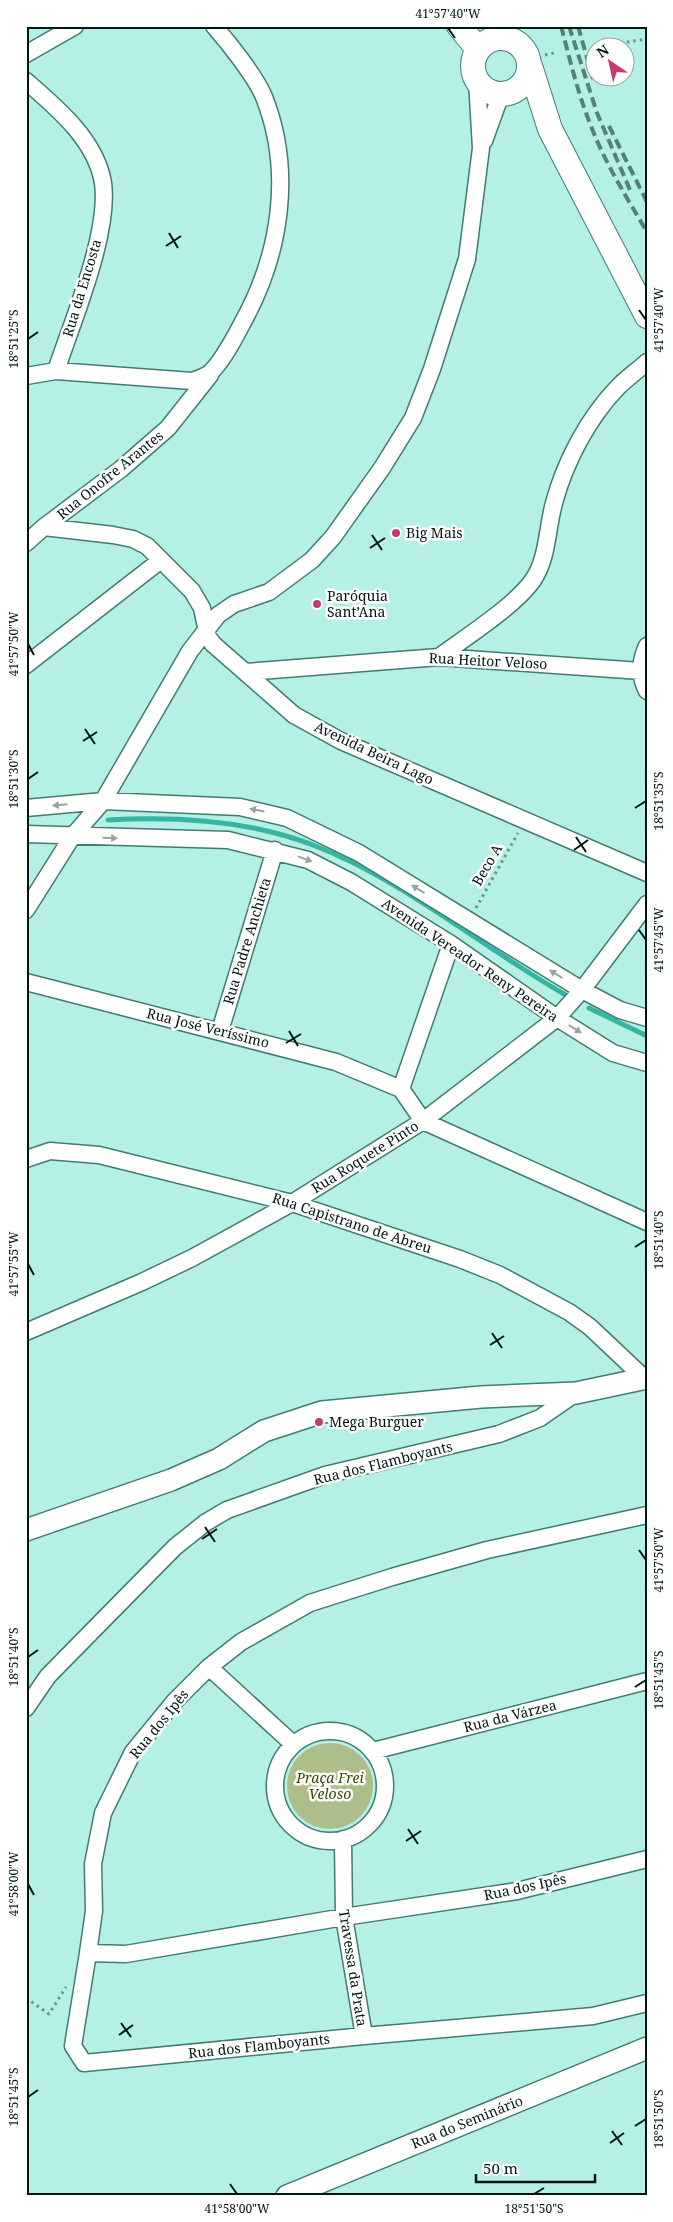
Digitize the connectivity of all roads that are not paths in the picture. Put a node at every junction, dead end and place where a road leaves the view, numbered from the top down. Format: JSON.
{"nodes":[{"id":1,"x":75,"y":26,"type":"edge"},
{"id":2,"x":214,"y":26,"type":"edge"},
{"id":3,"x":459,"y":26,"type":"edge"},
{"id":4,"x":514,"y":34,"type":"edge"},
{"id":5,"x":478,"y":49,"type":"junction"},
{"id":6,"x":26,"y":54,"type":"edge"},
{"id":7,"x":530,"y":66,"type":"junction"},
{"id":8,"x":26,"y":81,"type":"edge"},
{"id":9,"x":477,"y":81,"type":"junction"},
{"id":10,"x":508,"y":92,"type":"junction"},
{"id":11,"x":550,"y":129,"type":"junction"},
{"id":12,"x":481,"y":148,"type":"junction"},
{"id":13,"x":647,"y":316,"type":"edge"},
{"id":14,"x":647,"y":362,"type":"edge"},
{"id":15,"x":56,"y":371,"type":"junction"},
{"id":16,"x":211,"y":373,"type":"junction"},
{"id":17,"x":26,"y":376,"type":"edge"},
{"id":18,"x":44,"y":527,"type":"junction"},
{"id":19,"x":26,"y":543,"type":"edge"},
{"id":20,"x":161,"y":560,"type":"junction"},
{"id":21,"x":206,"y":629,"type":"junction"},
{"id":22,"x":647,"y":646,"type":"edge"},
{"id":23,"x":439,"y":656,"type":"junction"},
{"id":24,"x":26,"y":665,"type":"edge"},
{"id":25,"x":641,"y":671,"type":"junction"},
{"id":26,"x":246,"y":672,"type":"junction"},
{"id":27,"x":647,"y":691,"type":"edge"},
{"id":28,"x":103,"y":801,"type":"junction"},
{"id":29,"x":26,"y":808,"type":"edge"},
{"id":30,"x":26,"y":834,"type":"edge"},
{"id":31,"x":72,"y":837,"type":"junction"},
{"id":32,"x":275,"y":850,"type":"junction"},
{"id":33,"x":647,"y":873,"type":"edge"},
{"id":34,"x":647,"y":904,"type":"edge"},
{"id":35,"x":26,"y":910,"type":"edge"},
{"id":36,"x":451,"y":944,"type":"junction"},
{"id":37,"x":26,"y":982,"type":"edge"},
{"id":38,"x":582,"y":990,"type":"junction"},
{"id":39,"x":557,"y":1018,"type":"junction"},
{"id":40,"x":647,"y":1018,"type":"edge"},
{"id":41,"x":220,"y":1031,"type":"junction"},
{"id":42,"x":647,"y":1063,"type":"edge"},
{"id":43,"x":401,"y":1089,"type":"junction"},
{"id":44,"x":423,"y":1122,"type":"junction"},
{"id":45,"x":26,"y":1159,"type":"edge"},
{"id":46,"x":292,"y":1203,"type":"junction"},
{"id":47,"x":647,"y":1222,"type":"edge"},
{"id":48,"x":26,"y":1332,"type":"edge"},
{"id":49,"x":646,"y":1378,"type":"edge"},
{"id":50,"x":576,"y":1393,"type":"junction"},
{"id":51,"x":647,"y":1515,"type":"edge"},
{"id":52,"x":26,"y":1530,"type":"edge"},
{"id":53,"x":209,"y":1667,"type":"junction"},
{"id":54,"x":647,"y":1681,"type":"edge"},
{"id":55,"x":26,"y":1708,"type":"edge"},
{"id":56,"x":293,"y":1744,"type":"junction"},
{"id":57,"x":373,"y":1751,"type":"junction"},
{"id":58,"x":342,"y":1840,"type":"junction"},
{"id":59,"x":647,"y":1859,"type":"edge"},
{"id":60,"x":344,"y":1917,"type":"junction"},
{"id":61,"x":88,"y":1953,"type":"junction"},
{"id":62,"x":647,"y":2003,"type":"edge"},
{"id":63,"x":364,"y":2036,"type":"junction"},
{"id":64,"x":647,"y":2048,"type":"edge"},
{"id":65,"x":299,"y":2194,"type":"edge"}],
"edges":[{"from":1,"to":6,"type":"street"},
{"from":2,"to":16,"type":"street","name":"Rua Onofre Arantes"},
{"from":3,"to":5,"type":"main road"},
{"from":4,"to":5,"type":"main road"},
{"from":4,"to":7,"type":"main road"},
{"from":5,"to":9,"type":"main road"},
{"from":7,"to":10,"type":"main road"},
{"from":7,"to":11,"type":"main road"},
{"from":8,"to":15,"type":"street","name":"Rua da Encosta"},
{"from":9,"to":10,"type":"main road"},
{"from":9,"to":12,"type":"street"},
{"from":10,"to":11,"type":"main road"},
{"from":10,"to":12,"type":"street"},
{"from":11,"to":13,"type":"main road"},
{"from":12,"to":21,"type":"street"},
{"from":14,"to":23,"type":"street"},
{"from":15,"to":16,"type":"street"},
{"from":15,"to":17,"type":"street"},
{"from":16,"to":18,"type":"street","name":"Rua Onofre Arantes"},
{"from":18,"to":19,"type":"street"},
{"from":18,"to":20,"type":"street","name":"Avenida Beira Lago"},
{"from":20,"to":21,"type":"street","name":"Avenida Beira Lago"},
{"from":20,"to":24,"type":"street"},
{"from":21,"to":26,"type":"street","name":"Avenida Beira Lago"},
{"from":21,"to":28,"type":"street"},
{"from":22,"to":25,"type":"street"},
{"from":23,"to":25,"type":"street","name":"Rua Heitor Veloso"},
{"from":23,"to":26,"type":"street","name":"Rua Heitor Veloso"},
{"from":25,"to":27,"type":"street"},
{"from":26,"to":33,"type":"street","name":"Avenida Beira Lago"},
{"from":28,"to":29,"type":"street","name":"Avenida Vereador Reny Pereira","one_way":true},
{"from":28,"to":31,"type":"street"},
{"from":38,"to":28,"type":"street","name":"Avenida Vereador Reny Pereira","one_way":true},
{"from":30,"to":31,"type":"street","name":"Avenida Vereador Reny Pereira"},
{"from":31,"to":32,"type":"street","name":"Avenida Vereador Reny Pereira","one_way":true},
{"from":31,"to":35,"type":"street"},
{"from":32,"to":36,"type":"street","name":"Avenida Vereador Reny Pereira","one_way":true},
{"from":32,"to":41,"type":"street","name":"Rua Padre Anchieta"},
{"from":34,"to":38,"type":"street","name":"Rua Roquete Pinto"},
{"from":36,"to":39,"type":"street","name":"Avenida Vereador Reny Pereira"},
{"from":36,"to":43,"type":"street"},
{"from":37,"to":41,"type":"street","name":"Rua José Veríssimo"},
{"from":38,"to":39,"type":"street","name":"Rua Roquete Pinto"},
{"from":38,"to":40,"type":"street","name":"Avenida Vereador Reny Pereira"},
{"from":39,"to":42,"type":"street","name":"Avenida Vereador Reny Pereira","one_way":true},
{"from":39,"to":44,"type":"street","name":"Rua Roquete Pinto"},
{"from":41,"to":43,"type":"street","name":"Rua José Veríssimo"},
{"from":43,"to":44,"type":"street"},
{"from":44,"to":46,"type":"street","name":"Rua Roquete Pinto"},
{"from":44,"to":47,"type":"street"},
{"from":45,"to":46,"type":"street","name":"Rua Capistrano de Abreu"},
{"from":46,"to":48,"type":"street","name":"Rua Roquete Pinto"},
{"from":46,"to":49,"type":"street","name":"Rua Capistrano de Abreu"},
{"from":49,"to":50,"type":"street"},
{"from":50,"to":52,"type":"street"},
{"from":50,"to":55,"type":"street","name":"Rua dos Flamboyants"},
{"from":51,"to":53,"type":"street","name":"Rua dos Ipês"},
{"from":53,"to":56,"type":"street"},
{"from":53,"to":61,"type":"street","name":"Rua dos Ipês"},
{"from":54,"to":57,"type":"street","name":"Rua da Várzea"},
{"from":56,"to":57,"type":"street"},
{"from":56,"to":58,"type":"street"},
{"from":57,"to":58,"type":"street"},
{"from":58,"to":60,"type":"street","name":"Travessa da Prata"},
{"from":59,"to":60,"type":"street","name":"Rua dos Ipês"},
{"from":60,"to":61,"type":"street","name":"Rua dos Ipês"},
{"from":60,"to":63,"type":"street","name":"Travessa da Prata"},
{"from":61,"to":63,"type":"street","name":"Rua dos Flamboyants"},
{"from":62,"to":63,"type":"street","name":"Rua dos Flamboyants"},
{"from":64,"to":65,"type":"street","name":"Rua do Seminário"}]}
